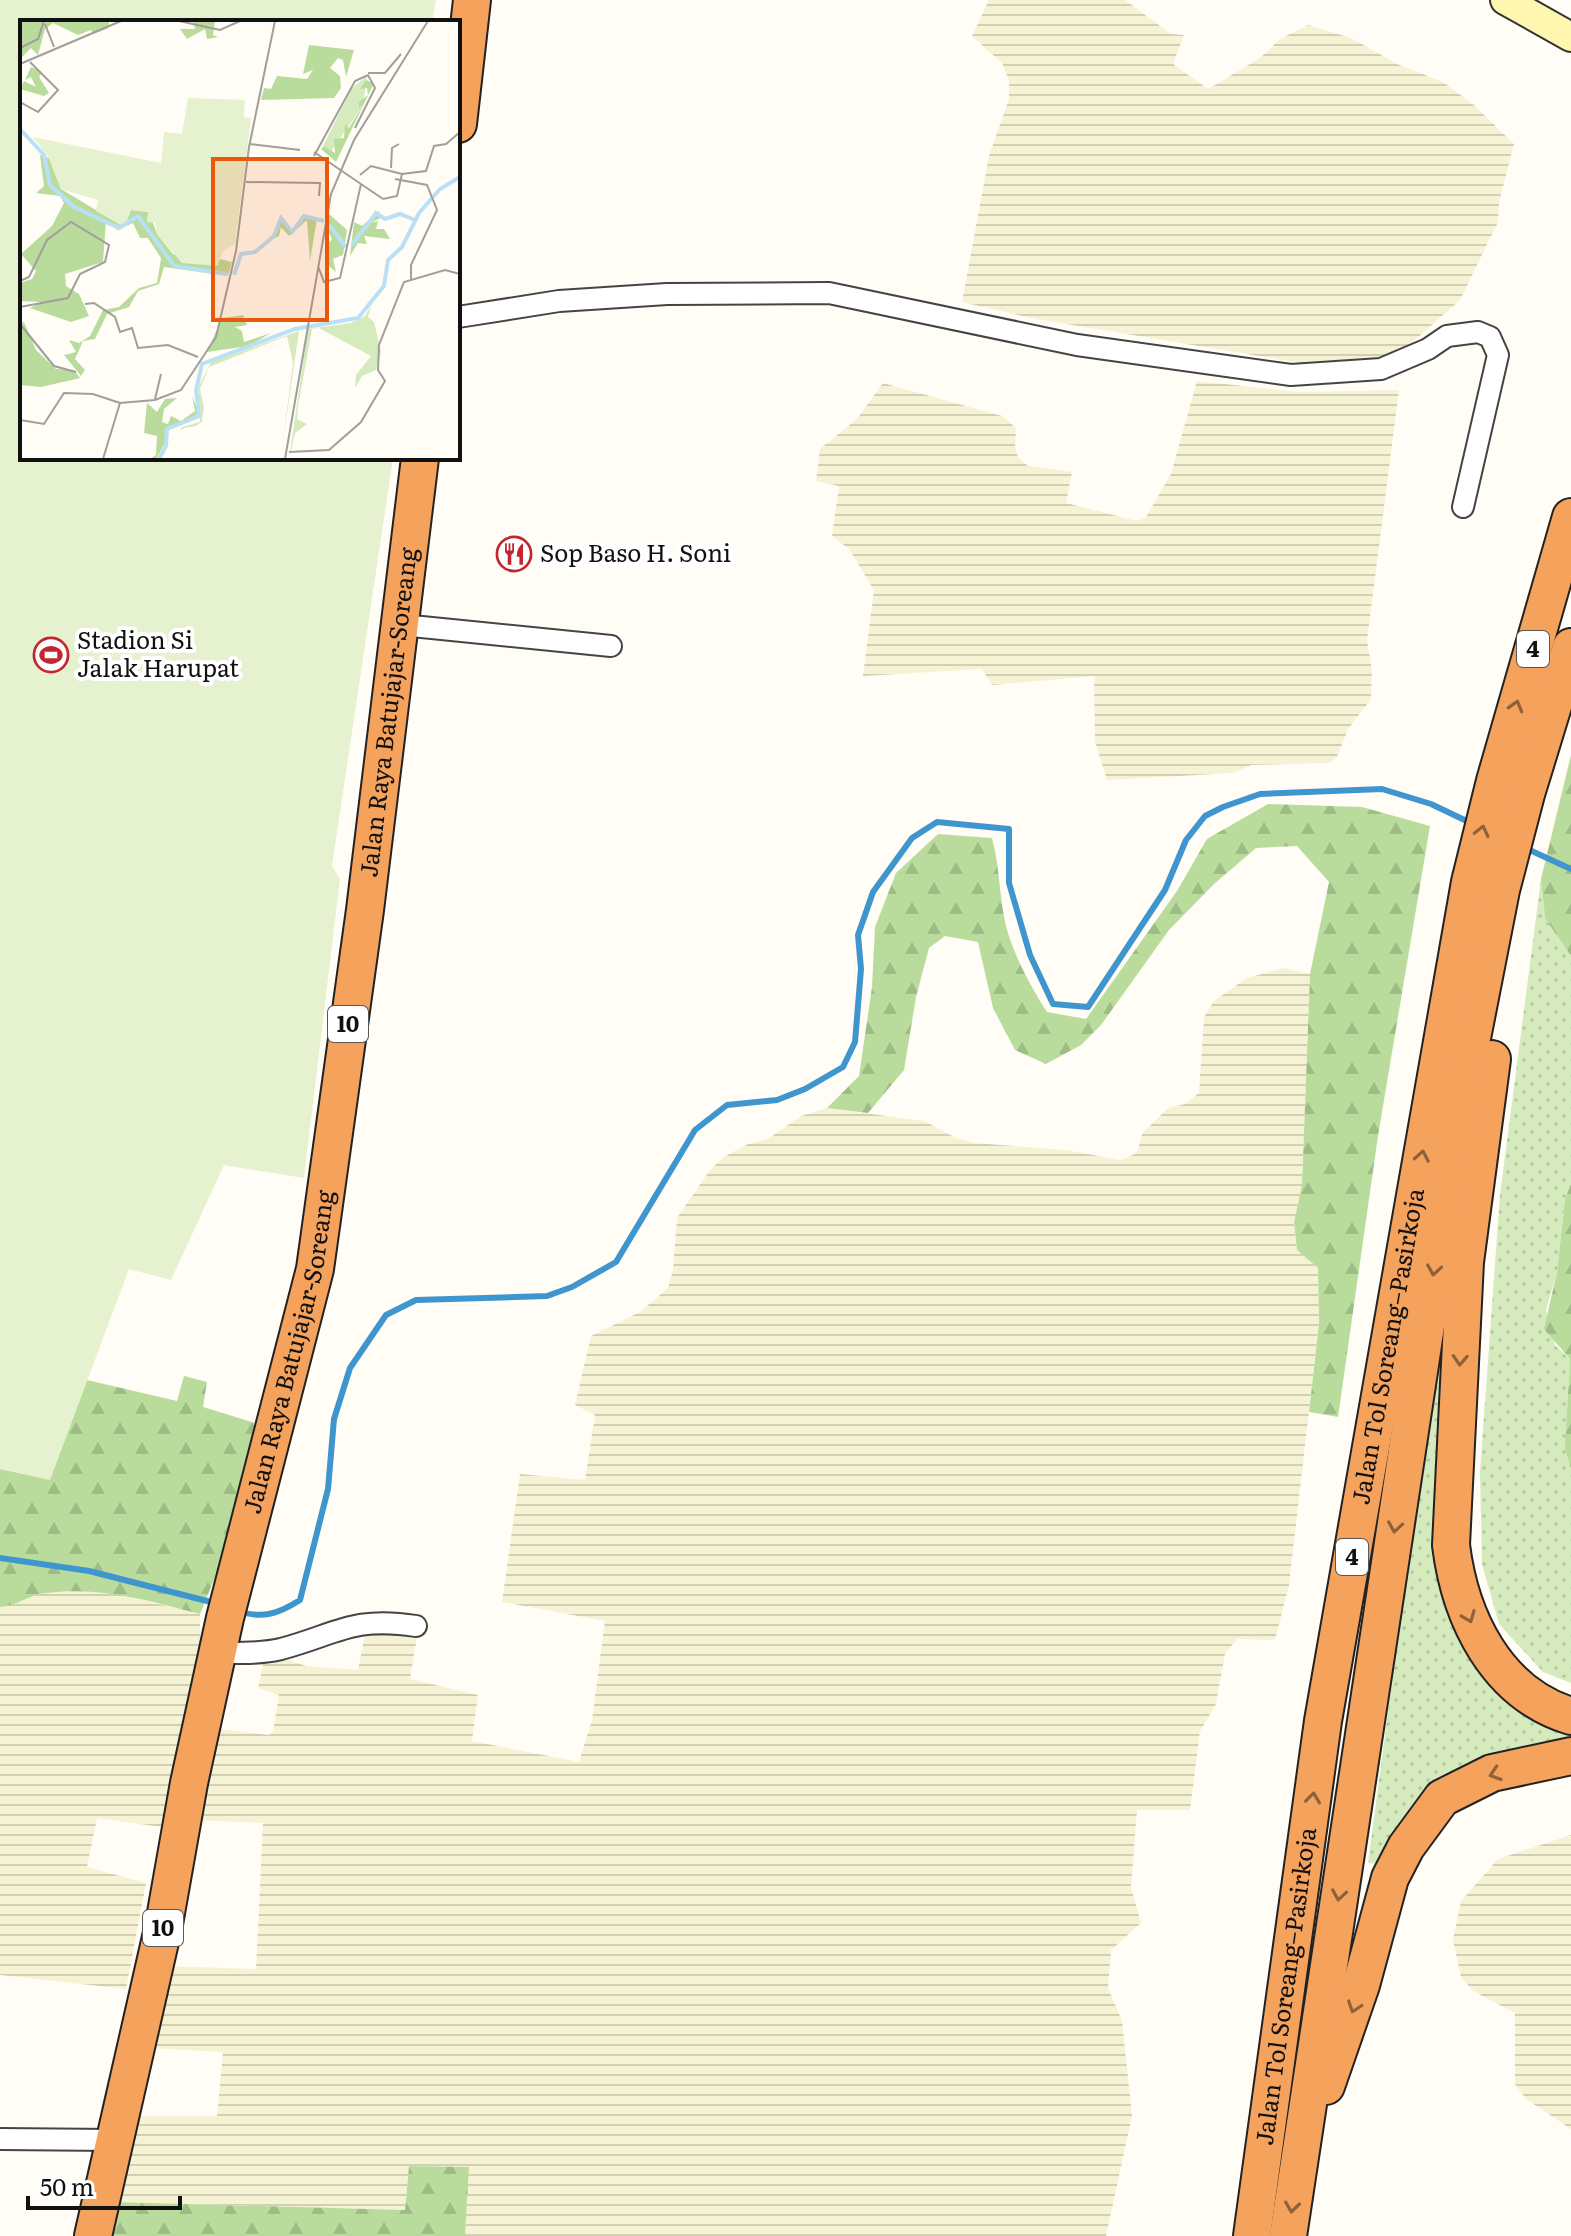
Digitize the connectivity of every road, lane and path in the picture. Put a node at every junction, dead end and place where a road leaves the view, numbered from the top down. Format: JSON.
{"nodes":[{"id":1,"x":472,"y":0,"type":"edge"},
{"id":2,"x":1505,"y":0,"type":"edge"},
{"id":3,"x":1571,"y":37,"type":"edge"},
{"id":4,"x":460,"y":106,"type":"edge"},
{"id":5,"x":460,"y":317,"type":"edge"},
{"id":6,"x":420,"y":460,"type":"edge"},
{"id":7,"x":1463,"y":507,"type":"dead end"},
{"id":8,"x":1571,"y":517,"type":"edge"},
{"id":9,"x":402,"y":625,"type":"junction"},
{"id":10,"x":611,"y":646,"type":"dead end"},
{"id":11,"x":1571,"y":647,"type":"edge"},
{"id":12,"x":1514,"y":793,"type":"junction"},
{"id":13,"x":1496,"y":888,"type":"junction"},
{"id":14,"x":416,"y":1626,"type":"dead end"},
{"id":15,"x":221,"y":1636,"type":"junction"},
{"id":16,"x":1571,"y":1716,"type":"edge"},
{"id":17,"x":1571,"y":1756,"type":"edge"},
{"id":18,"x":0,"y":2139,"type":"edge"},
{"id":19,"x":114,"y":2140,"type":"junction"},
{"id":20,"x":1297,"y":2167,"type":"junction"},
{"id":21,"x":93,"y":2236,"type":"edge"},
{"id":22,"x":1252,"y":2236,"type":"edge"},
{"id":23,"x":1288,"y":2236,"type":"edge"}],
"edges":[{"from":1,"to":4,"type":"highway"},
{"from":2,"to":3,"type":"street"},
{"from":5,"to":7,"type":"street"},
{"from":6,"to":9,"type":"highway","name":"Jalan Raya Batujajar-Soreang","number":"10"},
{"from":12,"to":8,"type":"highway","number":"4","one_way":true},
{"from":9,"to":10,"type":"street"},
{"from":9,"to":15,"type":"highway","name":"Jalan Raya Batujajar-Soreang","number":"10"},
{"from":11,"to":12,"type":"highway","number":"4"},
{"from":12,"to":13,"type":"highway"},
{"from":13,"to":16,"type":"highway","one_way":true},
{"from":13,"to":20,"type":"highway","name":"Jalan Tol Soreang–Pasirkoja","number":"4","one_way":true},
{"from":22,"to":13,"type":"highway","name":"Jalan Tol Soreang–Pasirkoja","number":"4","one_way":true},
{"from":14,"to":15,"type":"street"},
{"from":15,"to":19,"type":"highway","name":"Jalan Raya Batujajar-Soreang","number":"10"},
{"from":17,"to":20,"type":"highway","one_way":true},
{"from":18,"to":19,"type":"street"},
{"from":19,"to":21,"type":"highway","name":"Jalan Raya Batujajar-Soreang","number":"10"},
{"from":20,"to":23,"type":"highway","name":"Jalan Tol Soreang–Pasirkoja","number":"4","one_way":true}]}
